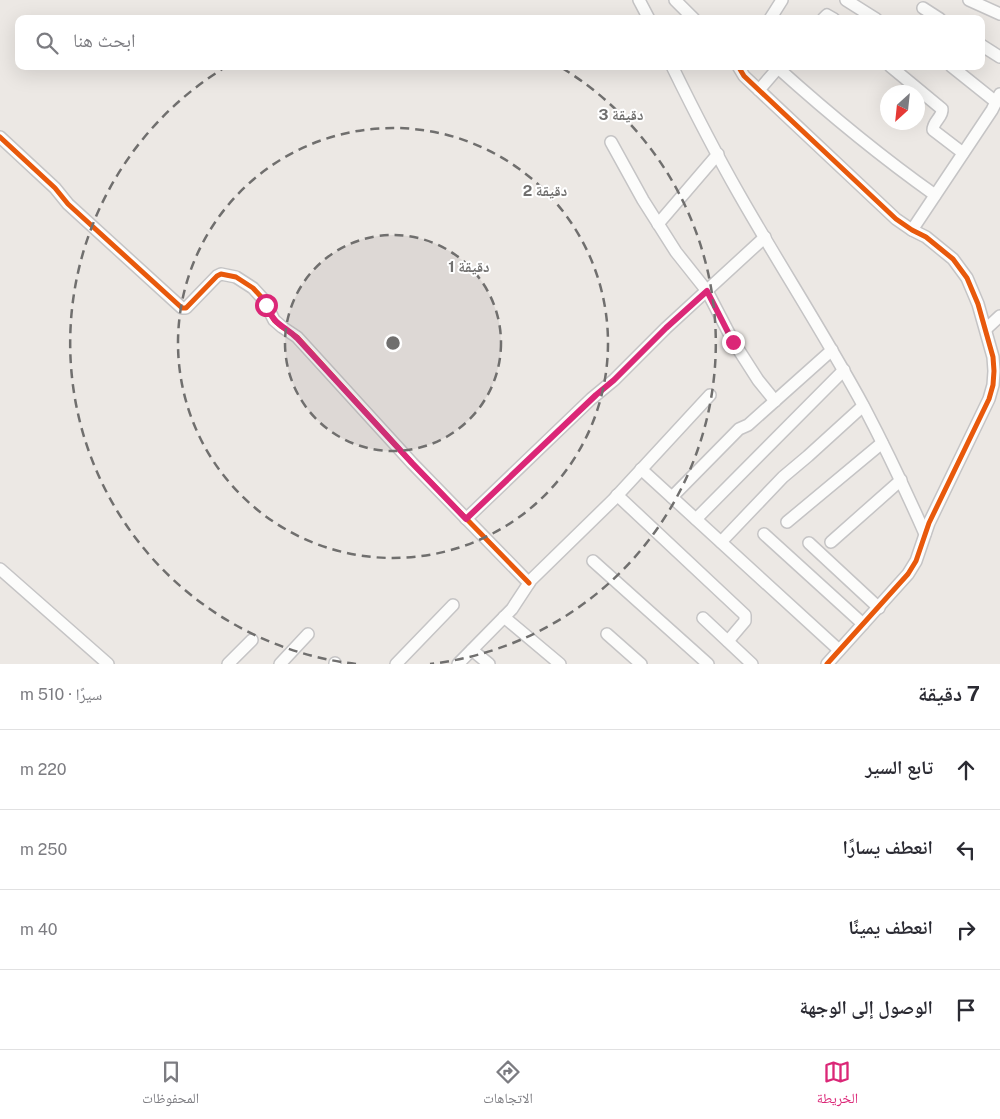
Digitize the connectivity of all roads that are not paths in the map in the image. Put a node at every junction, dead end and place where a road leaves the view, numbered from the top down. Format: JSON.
{"nodes":[{"id":1,"x":639,"y":0,"type":"edge"},
{"id":2,"x":675,"y":0,"type":"edge"},
{"id":3,"x":782,"y":0,"type":"edge"},
{"id":4,"x":846,"y":0,"type":"edge"},
{"id":5,"x":969,"y":0,"type":"edge"},
{"id":6,"x":923,"y":8,"type":"dead end"},
{"id":7,"x":1000,"y":14,"type":"edge"},
{"id":8,"x":646,"y":15,"type":"edge"},
{"id":9,"x":690,"y":15,"type":"edge"},
{"id":10,"x":773,"y":15,"type":"edge"},
{"id":11,"x":870,"y":15,"type":"edge"},
{"id":12,"x":934,"y":15,"type":"edge"},
{"id":13,"x":985,"y":48,"type":"edge"},
{"id":14,"x":1000,"y":57,"type":"edge"},
{"id":15,"x":674,"y":70,"type":"edge"},
{"id":16,"x":740,"y":70,"type":"edge"},
{"id":17,"x":776,"y":70,"type":"edge"},
{"id":18,"x":782,"y":70,"type":"edge"},
{"id":19,"x":895,"y":70,"type":"edge"},
{"id":20,"x":956,"y":70,"type":"edge"},
{"id":21,"x":759,"y":90,"type":"junction"},
{"id":22,"x":997,"y":105,"type":"edge"},
{"id":23,"x":0,"y":137,"type":"edge"},
{"id":24,"x":610,"y":142,"type":"dead end"},
{"id":25,"x":963,"y":153,"type":"junction"},
{"id":26,"x":718,"y":154,"type":"junction"},
{"id":27,"x":935,"y":196,"type":"junction"},
{"id":28,"x":658,"y":224,"type":"junction"},
{"id":29,"x":912,"y":230,"type":"junction"},
{"id":30,"x":765,"y":237,"type":"junction"},
{"id":31,"x":707,"y":291,"type":"junction"},
{"id":32,"x":1000,"y":316,"type":"edge"},
{"id":33,"x":986,"y":329,"type":"junction"},
{"id":34,"x":832,"y":350,"type":"junction"},
{"id":35,"x":844,"y":370,"type":"junction"},
{"id":36,"x":997,"y":379,"type":"edge"},
{"id":37,"x":710,"y":395,"type":"dead end"},
{"id":38,"x":775,"y":401,"type":"junction"},
{"id":39,"x":864,"y":406,"type":"junction"},
{"id":40,"x":882,"y":443,"type":"junction"},
{"id":41,"x":641,"y":470,"type":"junction"},
{"id":42,"x":901,"y":480,"type":"junction"},
{"id":43,"x":617,"y":495,"type":"junction"},
{"id":44,"x":672,"y":497,"type":"junction"},
{"id":45,"x":466,"y":519,"type":"junction"},
{"id":46,"x":696,"y":519,"type":"junction"},
{"id":47,"x":787,"y":522,"type":"dead end"},
{"id":48,"x":764,"y":534,"type":"dead end"},
{"id":49,"x":925,"y":534,"type":"junction"},
{"id":50,"x":721,"y":542,"type":"junction"},
{"id":51,"x":809,"y":542,"type":"dead end"},
{"id":52,"x":831,"y":542,"type":"dead end"},
{"id":53,"x":593,"y":561,"type":"dead end"},
{"id":54,"x":0,"y":569,"type":"edge"},
{"id":55,"x":528,"y":583,"type":"junction"},
{"id":56,"x":453,"y":605,"type":"dead end"},
{"id":57,"x":879,"y":608,"type":"junction"},
{"id":58,"x":504,"y":617,"type":"junction"},
{"id":59,"x":703,"y":618,"type":"dead end"},
{"id":60,"x":863,"y":624,"type":"junction"},
{"id":61,"x":308,"y":634,"type":"dead end"},
{"id":62,"x":607,"y":634,"type":"dead end"},
{"id":63,"x":252,"y":640,"type":"dead end"},
{"id":64,"x":728,"y":641,"type":"junction"},
{"id":65,"x":472,"y":650,"type":"junction"},
{"id":66,"x":839,"y":650,"type":"junction"},
{"id":67,"x":108,"y":664,"type":"edge"},
{"id":68,"x":228,"y":664,"type":"edge"},
{"id":69,"x":280,"y":664,"type":"edge"},
{"id":70,"x":396,"y":664,"type":"edge"},
{"id":71,"x":458,"y":664,"type":"edge"},
{"id":72,"x":489,"y":664,"type":"edge"},
{"id":73,"x":560,"y":664,"type":"edge"},
{"id":74,"x":640,"y":664,"type":"edge"},
{"id":75,"x":708,"y":664,"type":"edge"},
{"id":76,"x":752,"y":664,"type":"edge"},
{"id":77,"x":827,"y":664,"type":"edge"}],
"edges":[{"from":1,"to":8,"type":"street"},
{"from":2,"to":9,"type":"street"},
{"from":3,"to":10,"type":"street"},
{"from":4,"to":11,"type":"street"},
{"from":5,"to":7,"type":"street"},
{"from":6,"to":12,"type":"street"},
{"from":13,"to":14,"type":"street"},
{"from":15,"to":26,"type":"street"},
{"from":16,"to":21,"type":"street"},
{"from":17,"to":21,"type":"street"},
{"from":18,"to":27,"type":"street"},
{"from":19,"to":25,"type":"street"},
{"from":20,"to":22,"type":"street"},
{"from":21,"to":29,"type":"street"},
{"from":22,"to":25,"type":"street"},
{"from":23,"to":45,"type":"street"},
{"from":24,"to":28,"type":"street"},
{"from":25,"to":27,"type":"street"},
{"from":26,"to":28,"type":"street"},
{"from":26,"to":30,"type":"street"},
{"from":27,"to":29,"type":"street"},
{"from":28,"to":31,"type":"street"},
{"from":29,"to":33,"type":"street"},
{"from":30,"to":31,"type":"street"},
{"from":30,"to":34,"type":"street"},
{"from":31,"to":38,"type":"street"},
{"from":31,"to":45,"type":"street"},
{"from":32,"to":33,"type":"street"},
{"from":33,"to":36,"type":"street"},
{"from":34,"to":35,"type":"street"},
{"from":34,"to":38,"type":"street"},
{"from":35,"to":39,"type":"street"},
{"from":35,"to":46,"type":"street"},
{"from":36,"to":49,"type":"street"},
{"from":37,"to":41,"type":"street"},
{"from":38,"to":44,"type":"street"},
{"from":39,"to":40,"type":"street"},
{"from":39,"to":50,"type":"street"},
{"from":40,"to":42,"type":"street"},
{"from":40,"to":47,"type":"street"},
{"from":41,"to":43,"type":"street"},
{"from":41,"to":44,"type":"street"},
{"from":42,"to":49,"type":"street"},
{"from":42,"to":52,"type":"street"},
{"from":43,"to":55,"type":"street"},
{"from":43,"to":64,"type":"street"},
{"from":44,"to":46,"type":"street"},
{"from":45,"to":55,"type":"street"},
{"from":46,"to":50,"type":"street"},
{"from":48,"to":60,"type":"street"},
{"from":49,"to":57,"type":"street"},
{"from":50,"to":66,"type":"street"},
{"from":51,"to":57,"type":"street"},
{"from":53,"to":75,"type":"street"},
{"from":54,"to":67,"type":"street"},
{"from":55,"to":58,"type":"street"},
{"from":56,"to":70,"type":"street"},
{"from":57,"to":60,"type":"street"},
{"from":58,"to":65,"type":"street"},
{"from":58,"to":73,"type":"street"},
{"from":59,"to":64,"type":"street"},
{"from":60,"to":66,"type":"street"},
{"from":61,"to":69,"type":"street"},
{"from":62,"to":74,"type":"street"},
{"from":63,"to":68,"type":"street"},
{"from":64,"to":76,"type":"street"},
{"from":65,"to":71,"type":"street"},
{"from":65,"to":72,"type":"street"},
{"from":66,"to":77,"type":"street"}]}
